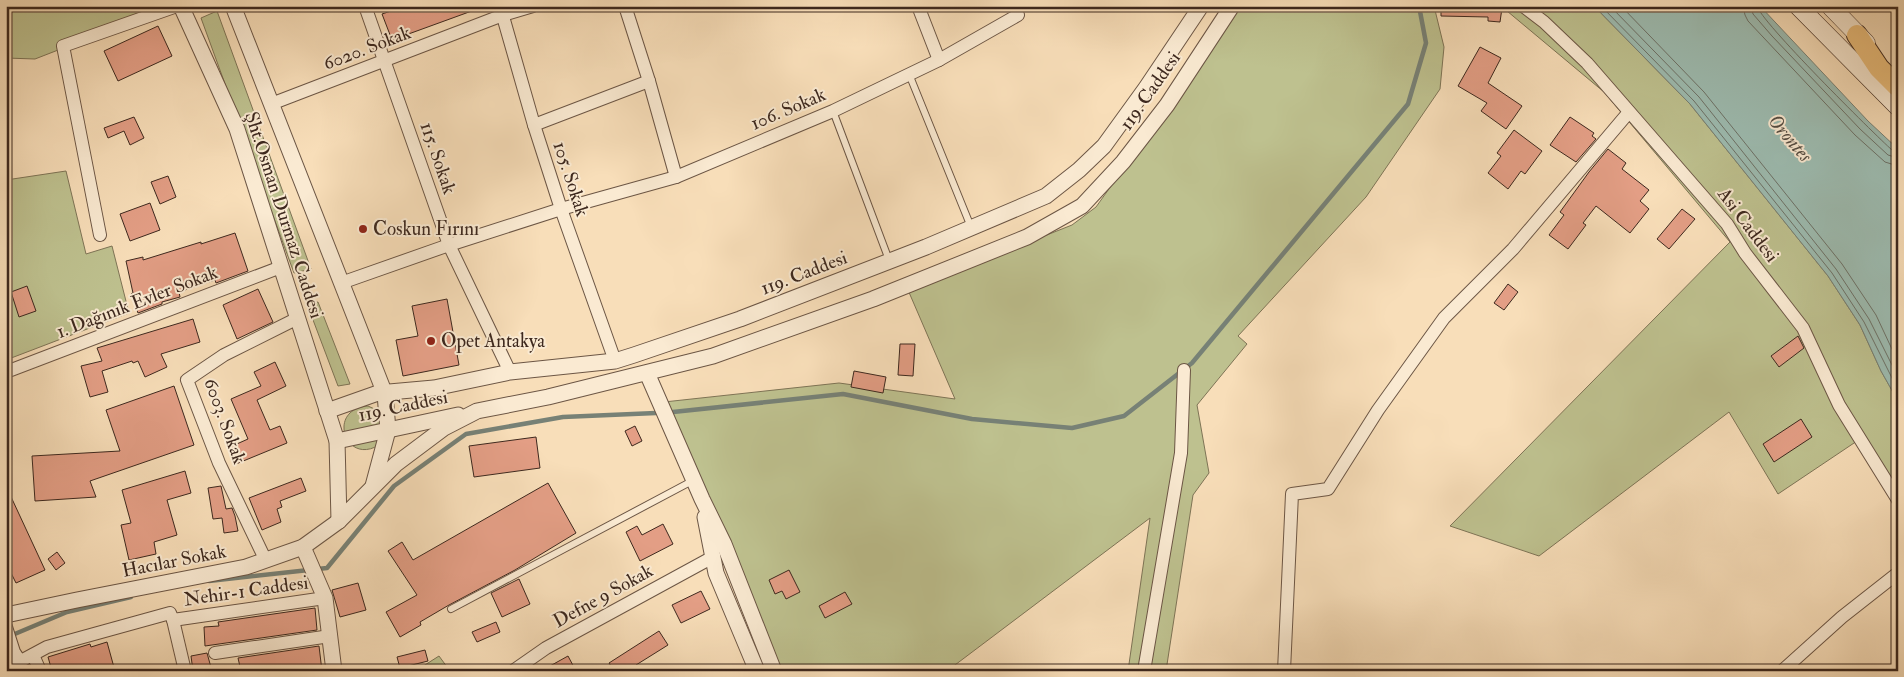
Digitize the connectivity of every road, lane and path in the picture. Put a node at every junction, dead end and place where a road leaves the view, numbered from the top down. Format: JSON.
{"nodes":[{"id":1,"x":179,"y":6,"type":"edge"},
{"id":2,"x":233,"y":6,"type":"edge"},
{"id":3,"x":365,"y":6,"type":"edge"},
{"id":4,"x":533,"y":6,"type":"edge"},
{"id":5,"x":625,"y":6,"type":"edge"},
{"id":6,"x":918,"y":6,"type":"edge"},
{"id":7,"x":1201,"y":6,"type":"edge"},
{"id":8,"x":1232,"y":6,"type":"edge"},
{"id":9,"x":1523,"y":6,"type":"edge"},
{"id":10,"x":1798,"y":6,"type":"edge"},
{"id":11,"x":1830,"y":6,"type":"edge"},
{"id":12,"x":502,"y":11,"type":"edge"},
{"id":13,"x":1018,"y":15,"type":"dead end"},
{"id":14,"x":1857,"y":35,"type":"junction"},
{"id":15,"x":939,"y":60,"type":"junction"},
{"id":16,"x":384,"y":61,"type":"junction"},
{"id":17,"x":909,"y":74,"type":"junction"},
{"id":18,"x":1898,"y":74,"type":"edge"},
{"id":19,"x":649,"y":81,"type":"junction"},
{"id":20,"x":1898,"y":87,"type":"edge"},
{"id":21,"x":271,"y":104,"type":"junction"},
{"id":22,"x":1898,"y":107,"type":"edge"},
{"id":23,"x":833,"y":111,"type":"junction"},
{"id":24,"x":1629,"y":112,"type":"junction"},
{"id":25,"x":534,"y":125,"type":"junction"},
{"id":26,"x":676,"y":177,"type":"junction"},
{"id":27,"x":561,"y":209,"type":"junction"},
{"id":28,"x":972,"y":228,"type":"junction"},
{"id":29,"x":100,"y":235,"type":"dead end"},
{"id":30,"x":449,"y":245,"type":"junction"},
{"id":31,"x":889,"y":261,"type":"junction"},
{"id":32,"x":281,"y":267,"type":"junction"},
{"id":33,"x":341,"y":283,"type":"junction"},
{"id":34,"x":298,"y":318,"type":"junction"},
{"id":35,"x":614,"y":361,"type":"junction"},
{"id":36,"x":1184,"y":370,"type":"dead end"},
{"id":37,"x":6,"y":372,"type":"edge"},
{"id":38,"x":510,"y":372,"type":"junction"},
{"id":39,"x":647,"y":372,"type":"junction"},
{"id":40,"x":385,"y":394,"type":"junction"},
{"id":41,"x":327,"y":411,"type":"junction"},
{"id":42,"x":477,"y":411,"type":"junction"},
{"id":43,"x":388,"y":430,"type":"junction"},
{"id":44,"x":337,"y":441,"type":"junction"},
{"id":45,"x":694,"y":480,"type":"junction"},
{"id":46,"x":373,"y":488,"type":"junction"},
{"id":47,"x":702,"y":499,"type":"junction"},
{"id":48,"x":1898,"y":500,"type":"edge"},
{"id":49,"x":340,"y":521,"type":"junction"},
{"id":50,"x":306,"y":554,"type":"junction"},
{"id":51,"x":712,"y":557,"type":"junction"},
{"id":52,"x":266,"y":560,"type":"junction"},
{"id":53,"x":1898,"y":573,"type":"edge"},
{"id":54,"x":325,"y":598,"type":"junction"},
{"id":55,"x":451,"y":609,"type":"dead end"},
{"id":56,"x":6,"y":615,"type":"edge"},
{"id":57,"x":173,"y":620,"type":"junction"},
{"id":58,"x":7,"y":629,"type":"edge"},
{"id":59,"x":330,"y":636,"type":"junction"},
{"id":60,"x":215,"y":653,"type":"dead end"},
{"id":61,"x":33,"y":655,"type":"junction"},
{"id":62,"x":17,"y":657,"type":"junction"},
{"id":63,"x":6,"y":669,"type":"edge"},
{"id":64,"x":40,"y":671,"type":"edge"},
{"id":65,"x":185,"y":671,"type":"edge"},
{"id":66,"x":334,"y":671,"type":"edge"},
{"id":67,"x":513,"y":671,"type":"edge"},
{"id":68,"x":758,"y":671,"type":"edge"},
{"id":69,"x":774,"y":671,"type":"edge"},
{"id":70,"x":1144,"y":671,"type":"edge"},
{"id":71,"x":1284,"y":671,"type":"edge"},
{"id":72,"x":1782,"y":671,"type":"edge"}],
"edges":[{"from":1,"to":29,"type":"street"},
{"from":1,"to":32,"type":"street","name":"Şht.Osman Durmaz Caddesi"},
{"from":2,"to":21,"type":"street","name":"Şht.Osman Durmaz Caddesi"},
{"from":3,"to":16,"type":"street","name":"115. Sokak"},
{"from":4,"to":12,"type":"street","name":"6020. Sokak"},
{"from":5,"to":19,"type":"street"},
{"from":6,"to":15,"type":"street"},
{"from":7,"to":28,"type":"street","name":"119. Caddesi"},
{"from":8,"to":39,"type":"street","name":"119. Caddesi"},
{"from":9,"to":24,"type":"street","name":"Asi Caddesi"},
{"from":10,"to":22,"type":"main road"},
{"from":11,"to":14,"type":"main road"},
{"from":12,"to":16,"type":"street","name":"6020. Sokak"},
{"from":12,"to":25,"type":"street","name":"105. Sokak"},
{"from":13,"to":15,"type":"street","name":"106. Sokak"},
{"from":14,"to":18,"type":"main road"},
{"from":14,"to":20,"type":"highway"},
{"from":15,"to":17,"type":"street","name":"106. Sokak"},
{"from":16,"to":21,"type":"street","name":"6020. Sokak"},
{"from":16,"to":30,"type":"street","name":"115. Sokak"},
{"from":17,"to":23,"type":"street","name":"106. Sokak"},
{"from":17,"to":28,"type":"lane"},
{"from":19,"to":25,"type":"street"},
{"from":19,"to":26,"type":"street"},
{"from":21,"to":33,"type":"street","name":"Şht.Osman Durmaz Caddesi"},
{"from":23,"to":26,"type":"street","name":"106. Sokak"},
{"from":23,"to":31,"type":"lane"},
{"from":24,"to":48,"type":"street","name":"Asi Caddesi"},
{"from":24,"to":71,"type":"street"},
{"from":25,"to":27,"type":"street","name":"105. Sokak"},
{"from":26,"to":27,"type":"street","name":"106. Sokak"},
{"from":27,"to":30,"type":"street","name":"106. Sokak"},
{"from":27,"to":35,"type":"street","name":"105. Sokak"},
{"from":28,"to":31,"type":"street","name":"119. Caddesi"},
{"from":30,"to":33,"type":"street","name":"106. Sokak"},
{"from":30,"to":38,"type":"street","name":"115. Sokak"},
{"from":31,"to":35,"type":"street","name":"119. Caddesi"},
{"from":32,"to":34,"type":"street","name":"Şht.Osman Durmaz Caddesi"},
{"from":32,"to":37,"type":"street","name":"1. Dağınık Evler Sokak"},
{"from":33,"to":40,"type":"street","name":"Şht.Osman Durmaz Caddesi"},
{"from":34,"to":41,"type":"street","name":"Şht.Osman Durmaz Caddesi"},
{"from":34,"to":52,"type":"street","name":"6003. Sokak"},
{"from":35,"to":38,"type":"street","name":"119. Caddesi"},
{"from":36,"to":70,"type":"street"},
{"from":38,"to":40,"type":"street","name":"119. Caddesi"},
{"from":39,"to":42,"type":"street","name":"119. Caddesi"},
{"from":39,"to":45,"type":"street"},
{"from":40,"to":41,"type":"street","name":"119. Caddesi"},
{"from":40,"to":43,"type":"street","name":"Şht.Osman Durmaz Caddesi"},
{"from":41,"to":44,"type":"street","name":"Şht.Osman Durmaz Caddesi"},
{"from":42,"to":43,"type":"street","name":"119. Caddesi"},
{"from":42,"to":46,"type":"street","name":"119. Caddesi"},
{"from":43,"to":44,"type":"street","name":"119. Caddesi"},
{"from":43,"to":46,"type":"street"},
{"from":44,"to":49,"type":"street"},
{"from":45,"to":47,"type":"street"},
{"from":45,"to":55,"type":"lane"},
{"from":46,"to":49,"type":"street","name":"Hacılar Sokak"},
{"from":47,"to":51,"type":"street"},
{"from":47,"to":69,"type":"street"},
{"from":49,"to":50,"type":"street","name":"Hacılar Sokak"},
{"from":50,"to":52,"type":"street","name":"Hacılar Sokak"},
{"from":50,"to":54,"type":"street"},
{"from":51,"to":67,"type":"street","name":"Defne 9 Sokak"},
{"from":51,"to":68,"type":"street"},
{"from":52,"to":56,"type":"street","name":"Hacılar Sokak"},
{"from":53,"to":72,"type":"street"},
{"from":54,"to":57,"type":"street","name":"Nehir-1 Caddesi"},
{"from":54,"to":59,"type":"street"},
{"from":57,"to":61,"type":"street","name":"Nehir-1 Caddesi"},
{"from":57,"to":65,"type":"street"},
{"from":58,"to":62,"type":"street"},
{"from":59,"to":60,"type":"street"},
{"from":59,"to":66,"type":"street"},
{"from":61,"to":62,"type":"street"},
{"from":61,"to":64,"type":"street"},
{"from":62,"to":63,"type":"street"}]}
